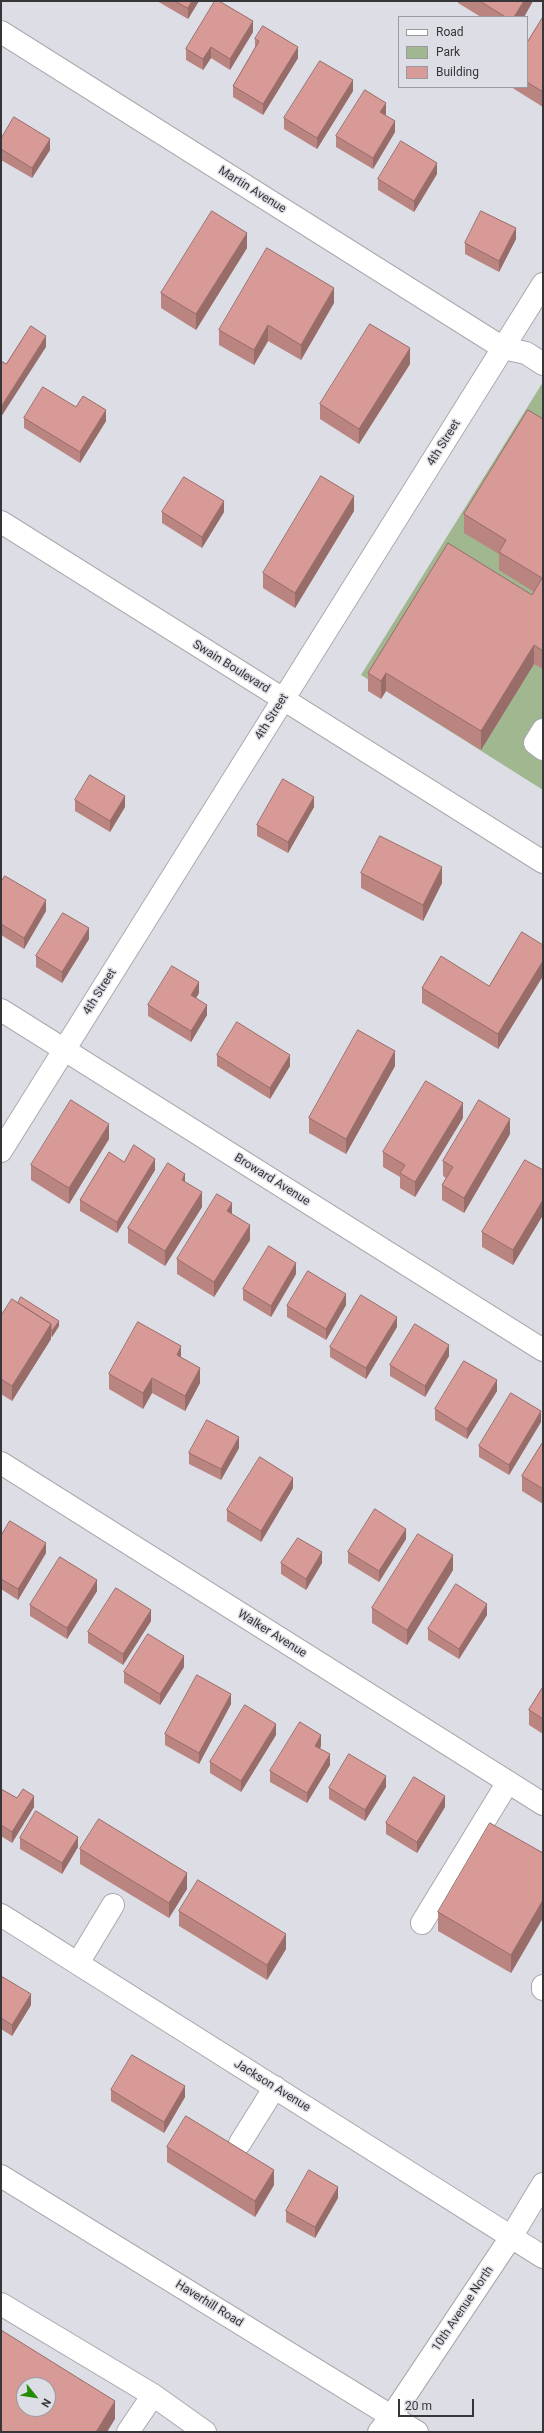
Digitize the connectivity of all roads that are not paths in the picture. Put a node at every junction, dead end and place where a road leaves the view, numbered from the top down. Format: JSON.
{"nodes":[{"id":1,"x":1,"y":32,"type":"edge"},
{"id":2,"x":543,"y":284,"type":"edge"},
{"id":3,"x":503,"y":348,"type":"junction"},
{"id":4,"x":543,"y":364,"type":"edge"},
{"id":5,"x":1,"y":522,"type":"edge"},
{"id":6,"x":283,"y":699,"type":"junction"},
{"id":7,"x":543,"y":730,"type":"edge"},
{"id":8,"x":543,"y":749,"type":"edge"},
{"id":9,"x":543,"y":862,"type":"edge"},
{"id":10,"x":1,"y":1010,"type":"edge"},
{"id":11,"x":64,"y":1049,"type":"junction"},
{"id":12,"x":1,"y":1151,"type":"edge"},
{"id":13,"x":543,"y":1350,"type":"edge"},
{"id":14,"x":1,"y":1463,"type":"edge"},
{"id":15,"x":508,"y":1782,"type":"junction"},
{"id":16,"x":543,"y":1804,"type":"edge"},
{"id":17,"x":113,"y":1905,"type":"dead end"},
{"id":18,"x":1,"y":1915,"type":"edge"},
{"id":19,"x":422,"y":1923,"type":"dead end"},
{"id":20,"x":78,"y":1963,"type":"junction"},
{"id":21,"x":275,"y":2087,"type":"junction"},
{"id":22,"x":240,"y":2143,"type":"dead end"},
{"id":23,"x":1,"y":2176,"type":"edge"},
{"id":24,"x":543,"y":2184,"type":"edge"},
{"id":25,"x":511,"y":2237,"type":"junction"},
{"id":26,"x":543,"y":2257,"type":"edge"},
{"id":27,"x":1,"y":2304,"type":"edge"},
{"id":28,"x":153,"y":2396,"type":"junction"},
{"id":29,"x":385,"y":2424,"type":"edge"},
{"id":30,"x":128,"y":2432,"type":"edge"},
{"id":31,"x":205,"y":2432,"type":"edge"},
{"id":32,"x":417,"y":2432,"type":"edge"}],
"edges":[{"from":1,"to":3,"type":"street","name":"Martin Avenue"},
{"from":2,"to":3,"type":"street","name":"4th Street"},
{"from":3,"to":4,"type":"street","name":"Martin Avenue"},
{"from":3,"to":6,"type":"street","name":"4th Street"},
{"from":5,"to":6,"type":"street","name":"Swain Boulevard"},
{"from":6,"to":9,"type":"street","name":"Swain Boulevard"},
{"from":6,"to":11,"type":"street","name":"4th Street"},
{"from":7,"to":8,"type":"street"},
{"from":10,"to":11,"type":"street","name":"Broward Avenue"},
{"from":11,"to":12,"type":"street","name":"4th Street"},
{"from":11,"to":13,"type":"street","name":"Broward Avenue"},
{"from":14,"to":15,"type":"street","name":"Walker Avenue"},
{"from":15,"to":16,"type":"street","name":"Walker Avenue"},
{"from":15,"to":19,"type":"street"},
{"from":17,"to":20,"type":"street"},
{"from":18,"to":20,"type":"street","name":"Jackson Avenue"},
{"from":20,"to":21,"type":"street","name":"Jackson Avenue"},
{"from":21,"to":22,"type":"street"},
{"from":21,"to":25,"type":"street","name":"Jackson Avenue"},
{"from":23,"to":29,"type":"street","name":"Haverhill Road"},
{"from":24,"to":25,"type":"street","name":"10th Avenue North"},
{"from":25,"to":26,"type":"street","name":"Jackson Avenue"},
{"from":25,"to":29,"type":"street","name":"10th Avenue North"},
{"from":27,"to":28,"type":"street"},
{"from":28,"to":30,"type":"street"},
{"from":28,"to":31,"type":"street"},
{"from":29,"to":32,"type":"street","name":"Haverhill Road"}]}
